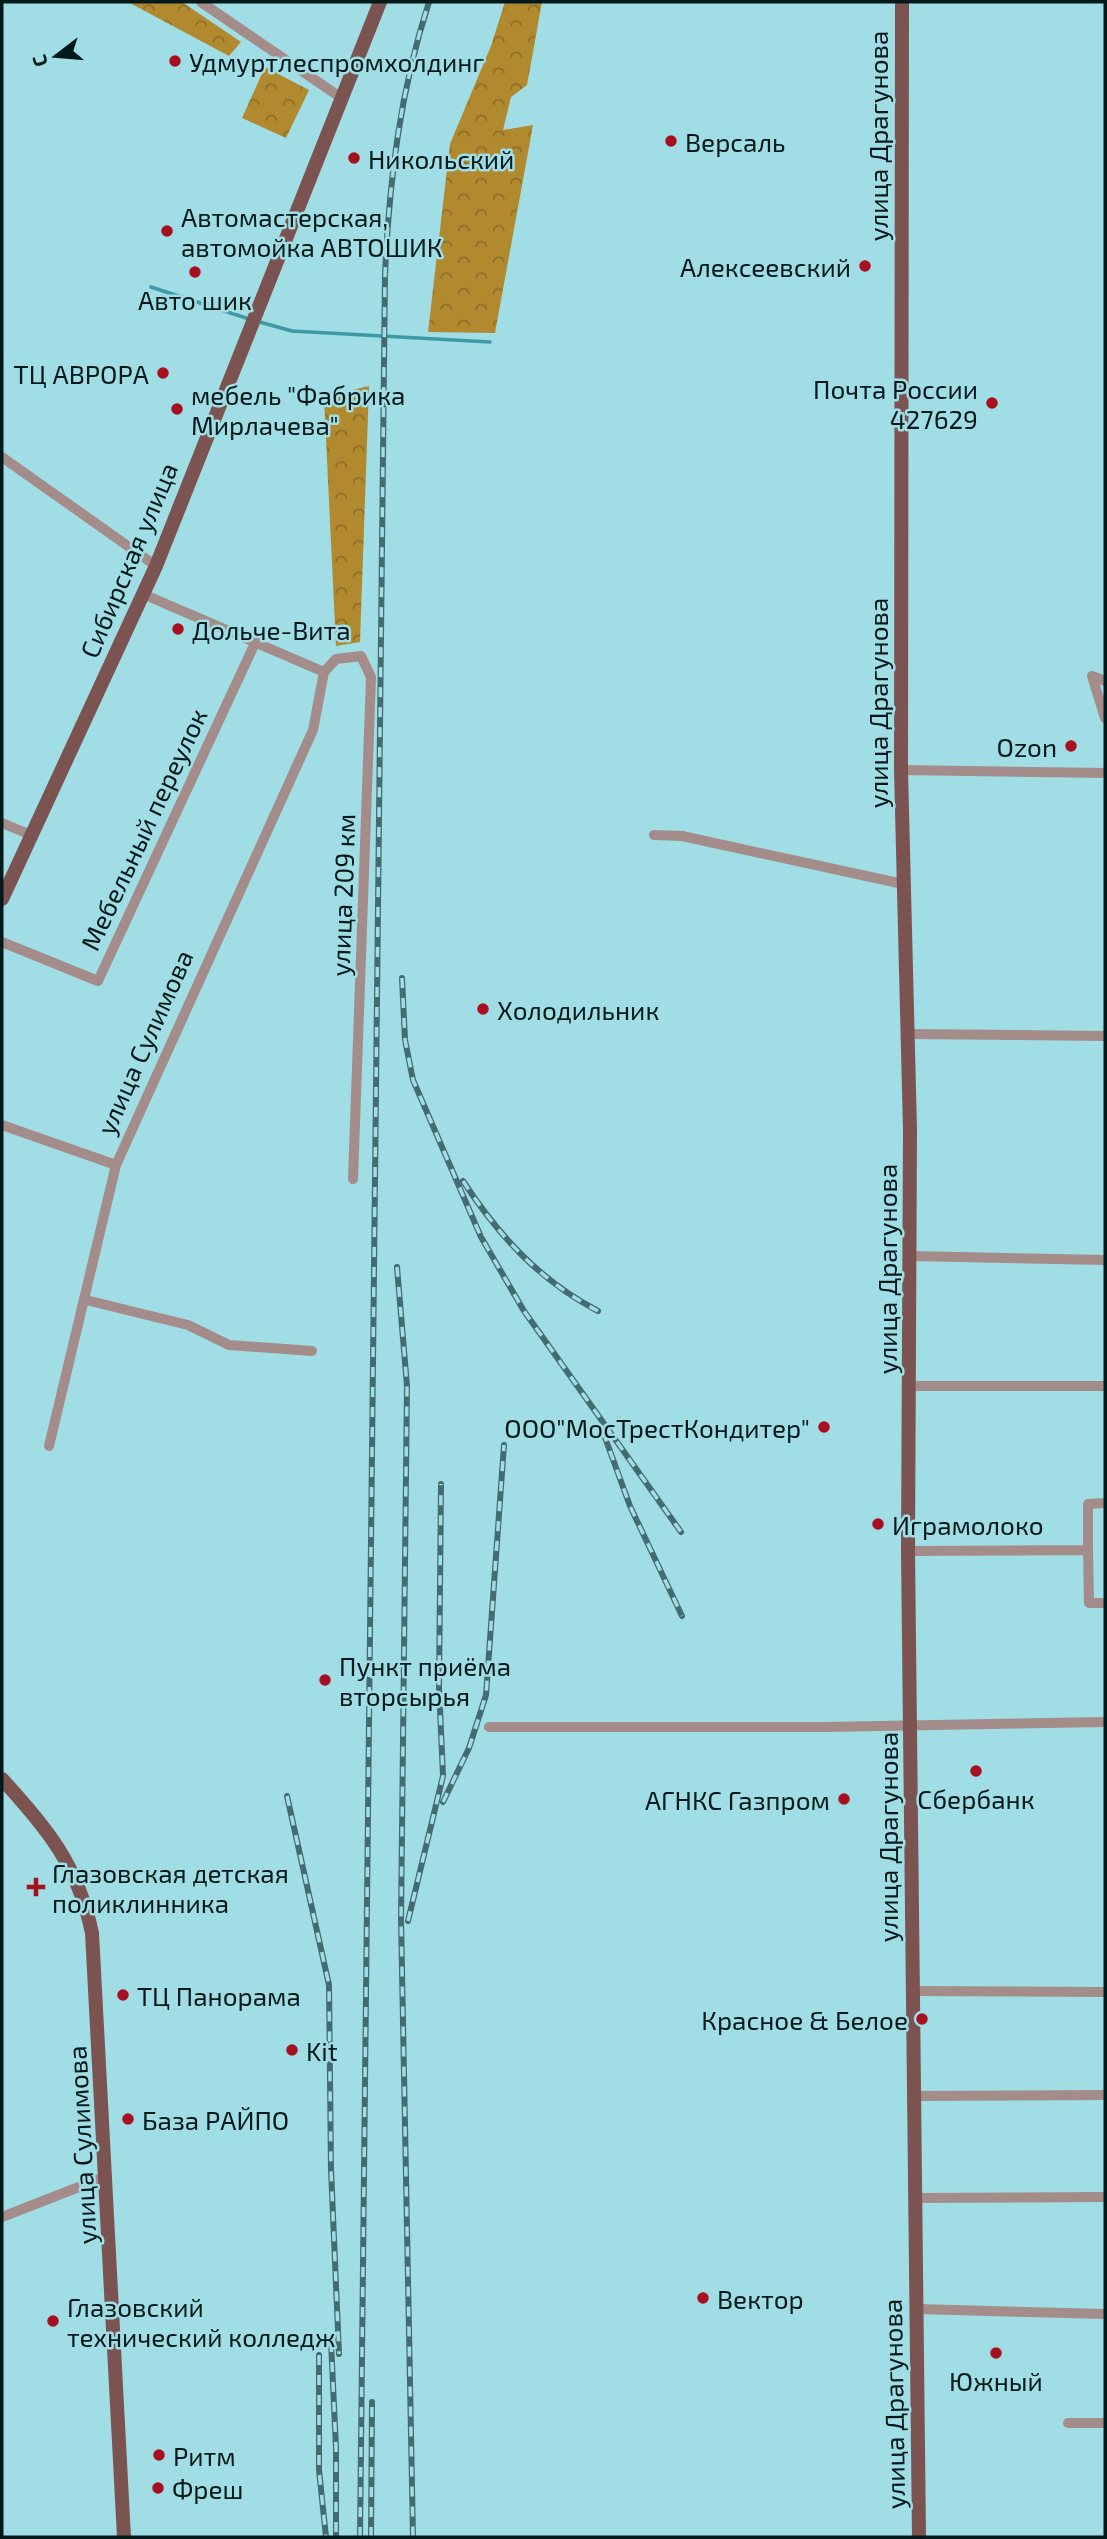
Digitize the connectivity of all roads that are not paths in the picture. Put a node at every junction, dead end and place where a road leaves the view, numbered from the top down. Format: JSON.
{"nodes":[{"id":1,"x":201,"y":2,"type":"edge"},
{"id":2,"x":380,"y":2,"type":"edge"},
{"id":3,"x":902,"y":2,"type":"edge"},
{"id":4,"x":340,"y":97,"type":"junction"},
{"id":5,"x":2,"y":457,"type":"edge"},
{"id":6,"x":156,"y":566,"type":"junction"},
{"id":7,"x":143,"y":594,"type":"junction"},
{"id":8,"x":256,"y":641,"type":"junction"},
{"id":9,"x":324,"y":671,"type":"junction"},
{"id":10,"x":1105,"y":681,"type":"edge"},
{"id":11,"x":1105,"y":718,"type":"edge"},
{"id":12,"x":901,"y":770,"type":"junction"},
{"id":13,"x":1105,"y":773,"type":"edge"},
{"id":14,"x":2,"y":823,"type":"edge"},
{"id":15,"x":32,"y":835,"type":"junction"},
{"id":16,"x":654,"y":835,"type":"dead end"},
{"id":17,"x":903,"y":884,"type":"junction"},
{"id":18,"x":2,"y":899,"type":"edge"},
{"id":19,"x":2,"y":942,"type":"edge"},
{"id":20,"x":908,"y":1034,"type":"junction"},
{"id":21,"x":1105,"y":1036,"type":"edge"},
{"id":22,"x":2,"y":1125,"type":"edge"},
{"id":23,"x":116,"y":1165,"type":"junction"},
{"id":24,"x":353,"y":1180,"type":"dead end"},
{"id":25,"x":911,"y":1256,"type":"junction"},
{"id":26,"x":1105,"y":1260,"type":"edge"},
{"id":27,"x":86,"y":1300,"type":"junction"},
{"id":28,"x":312,"y":1351,"type":"dead end"},
{"id":29,"x":910,"y":1386,"type":"junction"},
{"id":30,"x":1105,"y":1386,"type":"edge"},
{"id":31,"x":49,"y":1446,"type":"dead end"},
{"id":32,"x":1105,"y":1503,"type":"edge"},
{"id":33,"x":1087,"y":1550,"type":"junction"},
{"id":34,"x":908,"y":1551,"type":"junction"},
{"id":35,"x":1105,"y":1603,"type":"edge"},
{"id":36,"x":1105,"y":1722,"type":"edge"},
{"id":37,"x":911,"y":1726,"type":"junction"},
{"id":38,"x":489,"y":1727,"type":"dead end"},
{"id":39,"x":2,"y":1779,"type":"edge"},
{"id":40,"x":914,"y":1991,"type":"junction"},
{"id":41,"x":1105,"y":1992,"type":"edge"},
{"id":42,"x":1105,"y":2095,"type":"edge"},
{"id":43,"x":915,"y":2096,"type":"junction"},
{"id":44,"x":107,"y":2176,"type":"junction"},
{"id":45,"x":1105,"y":2197,"type":"edge"},
{"id":46,"x":916,"y":2198,"type":"junction"},
{"id":47,"x":2,"y":2217,"type":"edge"},
{"id":48,"x":917,"y":2309,"type":"junction"},
{"id":49,"x":1105,"y":2314,"type":"edge"},
{"id":50,"x":1068,"y":2423,"type":"dead end"},
{"id":51,"x":1105,"y":2423,"type":"edge"},
{"id":52,"x":124,"y":2537,"type":"edge"},
{"id":53,"x":919,"y":2537,"type":"edge"}],
"edges":[{"from":1,"to":4,"type":"street"},
{"from":2,"to":4,"type":"main road","name":"Сибирская улица"},
{"from":3,"to":12,"type":"main road","name":"улица Драгунова"},
{"from":4,"to":6,"type":"main road","name":"Сибирская улица"},
{"from":5,"to":6,"type":"street"},
{"from":6,"to":7,"type":"main road","name":"Сибирская улица"},
{"from":7,"to":8,"type":"street"},
{"from":7,"to":15,"type":"main road","name":"Сибирская улица"},
{"from":8,"to":9,"type":"street"},
{"from":8,"to":19,"type":"street","name":"Мебельный переулок"},
{"from":9,"to":23,"type":"street","name":"улица Сулимова"},
{"from":9,"to":24,"type":"street","name":"улица 209 км"},
{"from":10,"to":11,"type":"street"},
{"from":12,"to":13,"type":"street"},
{"from":12,"to":17,"type":"main road","name":"улица Драгунова"},
{"from":14,"to":15,"type":"street"},
{"from":15,"to":18,"type":"main road","name":"Сибирская улица"},
{"from":16,"to":17,"type":"street"},
{"from":17,"to":20,"type":"main road","name":"улица Драгунова"},
{"from":20,"to":21,"type":"street"},
{"from":20,"to":25,"type":"main road","name":"улица Драгунова"},
{"from":22,"to":23,"type":"street"},
{"from":23,"to":27,"type":"street","name":"улица Сулимова"},
{"from":25,"to":26,"type":"street"},
{"from":25,"to":29,"type":"main road","name":"улица Драгунова"},
{"from":27,"to":28,"type":"street"},
{"from":27,"to":31,"type":"street","name":"улица Сулимова"},
{"from":29,"to":30,"type":"street"},
{"from":29,"to":34,"type":"main road","name":"улица Драгунова"},
{"from":32,"to":33,"type":"street"},
{"from":33,"to":34,"type":"street"},
{"from":33,"to":35,"type":"street"},
{"from":34,"to":37,"type":"main road","name":"улица Драгунова"},
{"from":36,"to":37,"type":"street"},
{"from":37,"to":38,"type":"street"},
{"from":37,"to":40,"type":"main road","name":"улица Драгунова"},
{"from":39,"to":44,"type":"main road","name":"улица Сулимова"},
{"from":40,"to":41,"type":"street"},
{"from":40,"to":43,"type":"main road","name":"улица Драгунова"},
{"from":42,"to":43,"type":"street"},
{"from":43,"to":46,"type":"main road","name":"улица Драгунова"},
{"from":44,"to":47,"type":"street"},
{"from":44,"to":52,"type":"main road","name":"улица Сулимова"},
{"from":45,"to":46,"type":"street"},
{"from":46,"to":48,"type":"main road","name":"улица Драгунова"},
{"from":48,"to":49,"type":"street"},
{"from":48,"to":53,"type":"main road","name":"улица Драгунова"},
{"from":50,"to":51,"type":"street"}]}
